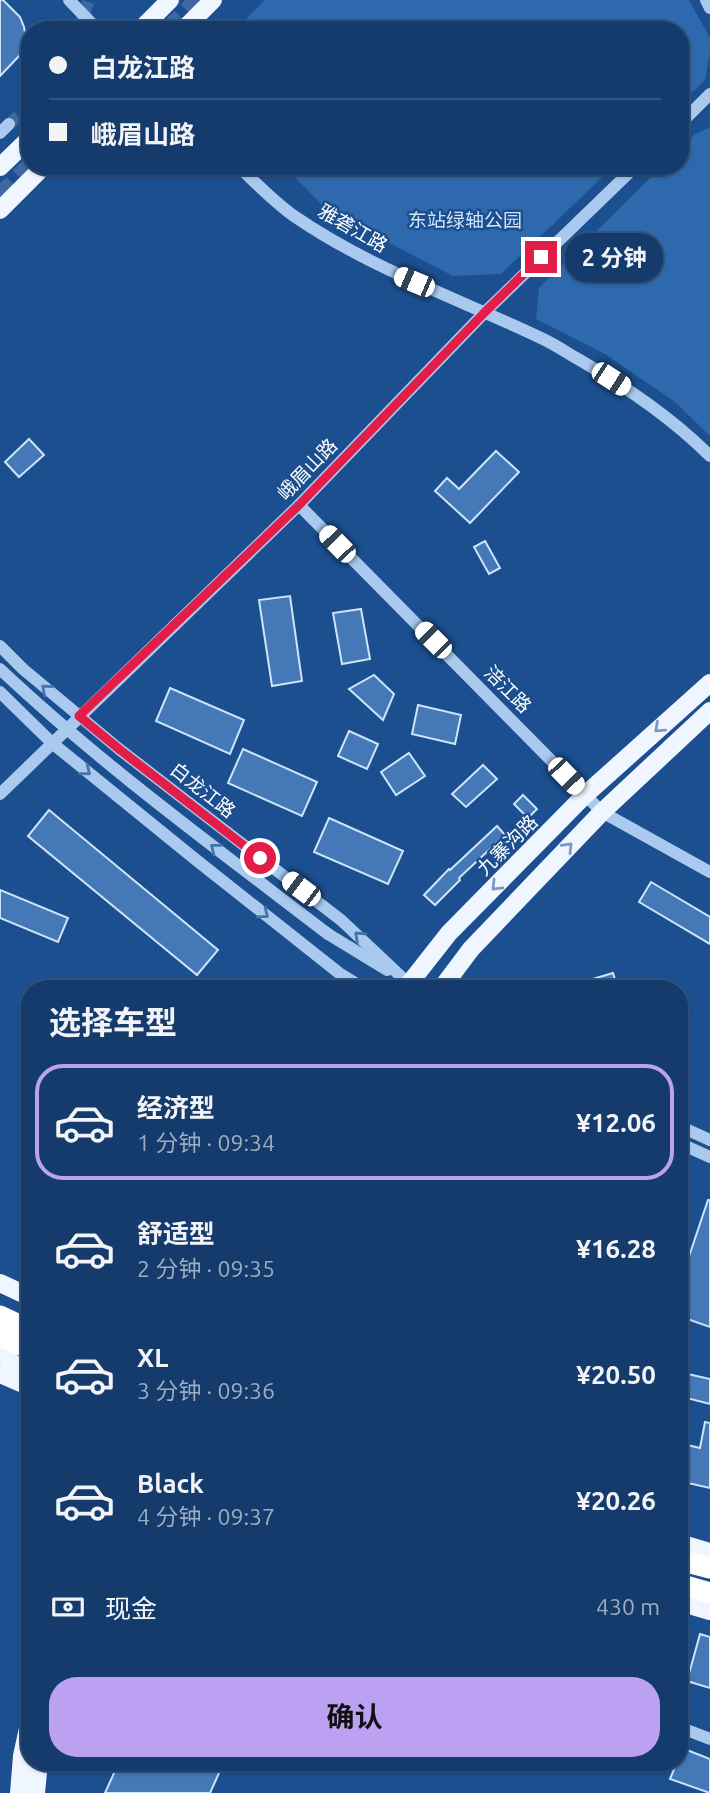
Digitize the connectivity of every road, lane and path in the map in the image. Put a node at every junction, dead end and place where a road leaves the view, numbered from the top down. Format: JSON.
{"nodes":[{"id":1,"x":69,"y":0,"type":"edge"},
{"id":2,"x":170,"y":0,"type":"edge"},
{"id":3,"x":213,"y":0,"type":"edge"},
{"id":4,"x":706,"y":0,"type":"edge"},
{"id":5,"x":710,"y":8,"type":"edge"},
{"id":6,"x":89,"y":21,"type":"edge"},
{"id":7,"x":149,"y":21,"type":"edge"},
{"id":8,"x":192,"y":21,"type":"edge"},
{"id":9,"x":710,"y":94,"type":"edge"},
{"id":10,"x":689,"y":114,"type":"edge"},
{"id":11,"x":21,"y":147,"type":"edge"},
{"id":12,"x":0,"y":167,"type":"edge"},
{"id":13,"x":35,"y":175,"type":"edge"},
{"id":14,"x":248,"y":175,"type":"edge"},
{"id":15,"x":627,"y":175,"type":"edge"},
{"id":16,"x":0,"y":210,"type":"edge"},
{"id":17,"x":485,"y":312,"type":"junction"},
{"id":18,"x":710,"y":456,"type":"edge"},
{"id":19,"x":299,"y":505,"type":"junction"},
{"id":20,"x":0,"y":646,"type":"edge"},
{"id":21,"x":0,"y":669,"type":"edge"},
{"id":22,"x":710,"y":682,"type":"edge"},
{"id":23,"x":0,"y":692,"type":"edge"},
{"id":24,"x":710,"y":710,"type":"edge"},
{"id":25,"x":79,"y":716,"type":"junction"},
{"id":26,"x":52,"y":743,"type":"junction"},
{"id":27,"x":0,"y":794,"type":"edge"},
{"id":28,"x":585,"y":795,"type":"junction"},
{"id":29,"x":601,"y":812,"type":"junction"},
{"id":30,"x":710,"y":872,"type":"edge"},
{"id":31,"x":350,"y":980,"type":"edge"},
{"id":32,"x":399,"y":980,"type":"edge"},
{"id":33,"x":403,"y":980,"type":"edge"},
{"id":34,"x":415,"y":980,"type":"edge"},
{"id":35,"x":448,"y":980,"type":"edge"},
{"id":36,"x":688,"y":1130,"type":"edge"},
{"id":37,"x":710,"y":1140,"type":"edge"},
{"id":38,"x":688,"y":1147,"type":"edge"},
{"id":39,"x":710,"y":1157,"type":"edge"},
{"id":40,"x":0,"y":1283,"type":"edge"},
{"id":41,"x":21,"y":1293,"type":"edge"},
{"id":42,"x":0,"y":1316,"type":"edge"},
{"id":43,"x":21,"y":1326,"type":"edge"},
{"id":44,"x":0,"y":1336,"type":"edge"},
{"id":45,"x":21,"y":1345,"type":"edge"},
{"id":46,"x":0,"y":1353,"type":"edge"},
{"id":47,"x":21,"y":1370,"type":"edge"},
{"id":48,"x":0,"y":1374,"type":"edge"},
{"id":49,"x":21,"y":1383,"type":"edge"},
{"id":50,"x":688,"y":1546,"type":"edge"},
{"id":51,"x":710,"y":1552,"type":"edge"},
{"id":52,"x":688,"y":1563,"type":"edge"},
{"id":53,"x":710,"y":1569,"type":"edge"},
{"id":54,"x":688,"y":1587,"type":"edge"},
{"id":55,"x":710,"y":1593,"type":"edge"},
{"id":56,"x":688,"y":1605,"type":"edge"},
{"id":57,"x":710,"y":1611,"type":"edge"},
{"id":58,"x":688,"y":1730,"type":"edge"},
{"id":59,"x":710,"y":1739,"type":"edge"},
{"id":60,"x":21,"y":1768,"type":"edge"},
{"id":61,"x":38,"y":1771,"type":"edge"},
{"id":62,"x":19,"y":1793,"type":"edge"},
{"id":63,"x":36,"y":1793,"type":"edge"}],
"edges":[{"from":1,"to":6,"type":"street"},
{"from":2,"to":7,"type":"main road"},
{"from":3,"to":8,"type":"main road"},
{"from":4,"to":5,"type":"street"},
{"from":9,"to":10,"type":"street"},
{"from":11,"to":12,"type":"main road"},
{"from":13,"to":16,"type":"main road"},
{"from":14,"to":17,"type":"street","name":"雅砻江路"},
{"from":15,"to":17,"type":"street","name":"峨眉山路"},
{"from":17,"to":18,"type":"street","name":"雅砻江路"},
{"from":17,"to":19,"type":"street","name":"峨眉山路"},
{"from":19,"to":25,"type":"street","name":"峨眉山路"},
{"from":19,"to":28,"type":"street","name":"涪江路"},
{"from":25,"to":20,"type":"street","name":"白龙江路","one_way":true},
{"from":32,"to":21,"type":"street","one_way":true,"bridge":true},
{"from":22,"to":28,"type":"main road","name":"九寨沟路","one_way":true},
{"from":23,"to":26,"type":"street"},
{"from":24,"to":29,"type":"main road"},
{"from":25,"to":26,"type":"street","name":"峨眉山路"},
{"from":33,"to":25,"type":"street","name":"白龙江路","one_way":true},
{"from":26,"to":27,"type":"street","name":"峨眉山路"},
{"from":26,"to":31,"type":"street","one_way":true},
{"from":28,"to":29,"type":"street","name":"涪江路"},
{"from":28,"to":34,"type":"main road","name":"九寨沟路","one_way":true},
{"from":29,"to":30,"type":"street","name":"涪江路"},
{"from":35,"to":29,"type":"main road","one_way":true},
{"from":36,"to":37,"type":"street"},
{"from":38,"to":39,"type":"street"},
{"from":40,"to":41,"type":"main road"},
{"from":42,"to":43,"type":"highway"},
{"from":44,"to":45,"type":"highway"},
{"from":46,"to":47,"type":"main road"},
{"from":48,"to":49,"type":"main road"},
{"from":50,"to":51,"type":"main road"},
{"from":52,"to":53,"type":"highway"},
{"from":54,"to":55,"type":"highway"},
{"from":56,"to":57,"type":"main road"},
{"from":58,"to":59,"type":"street"},
{"from":60,"to":62,"type":"main road"},
{"from":61,"to":63,"type":"main road"}]}
